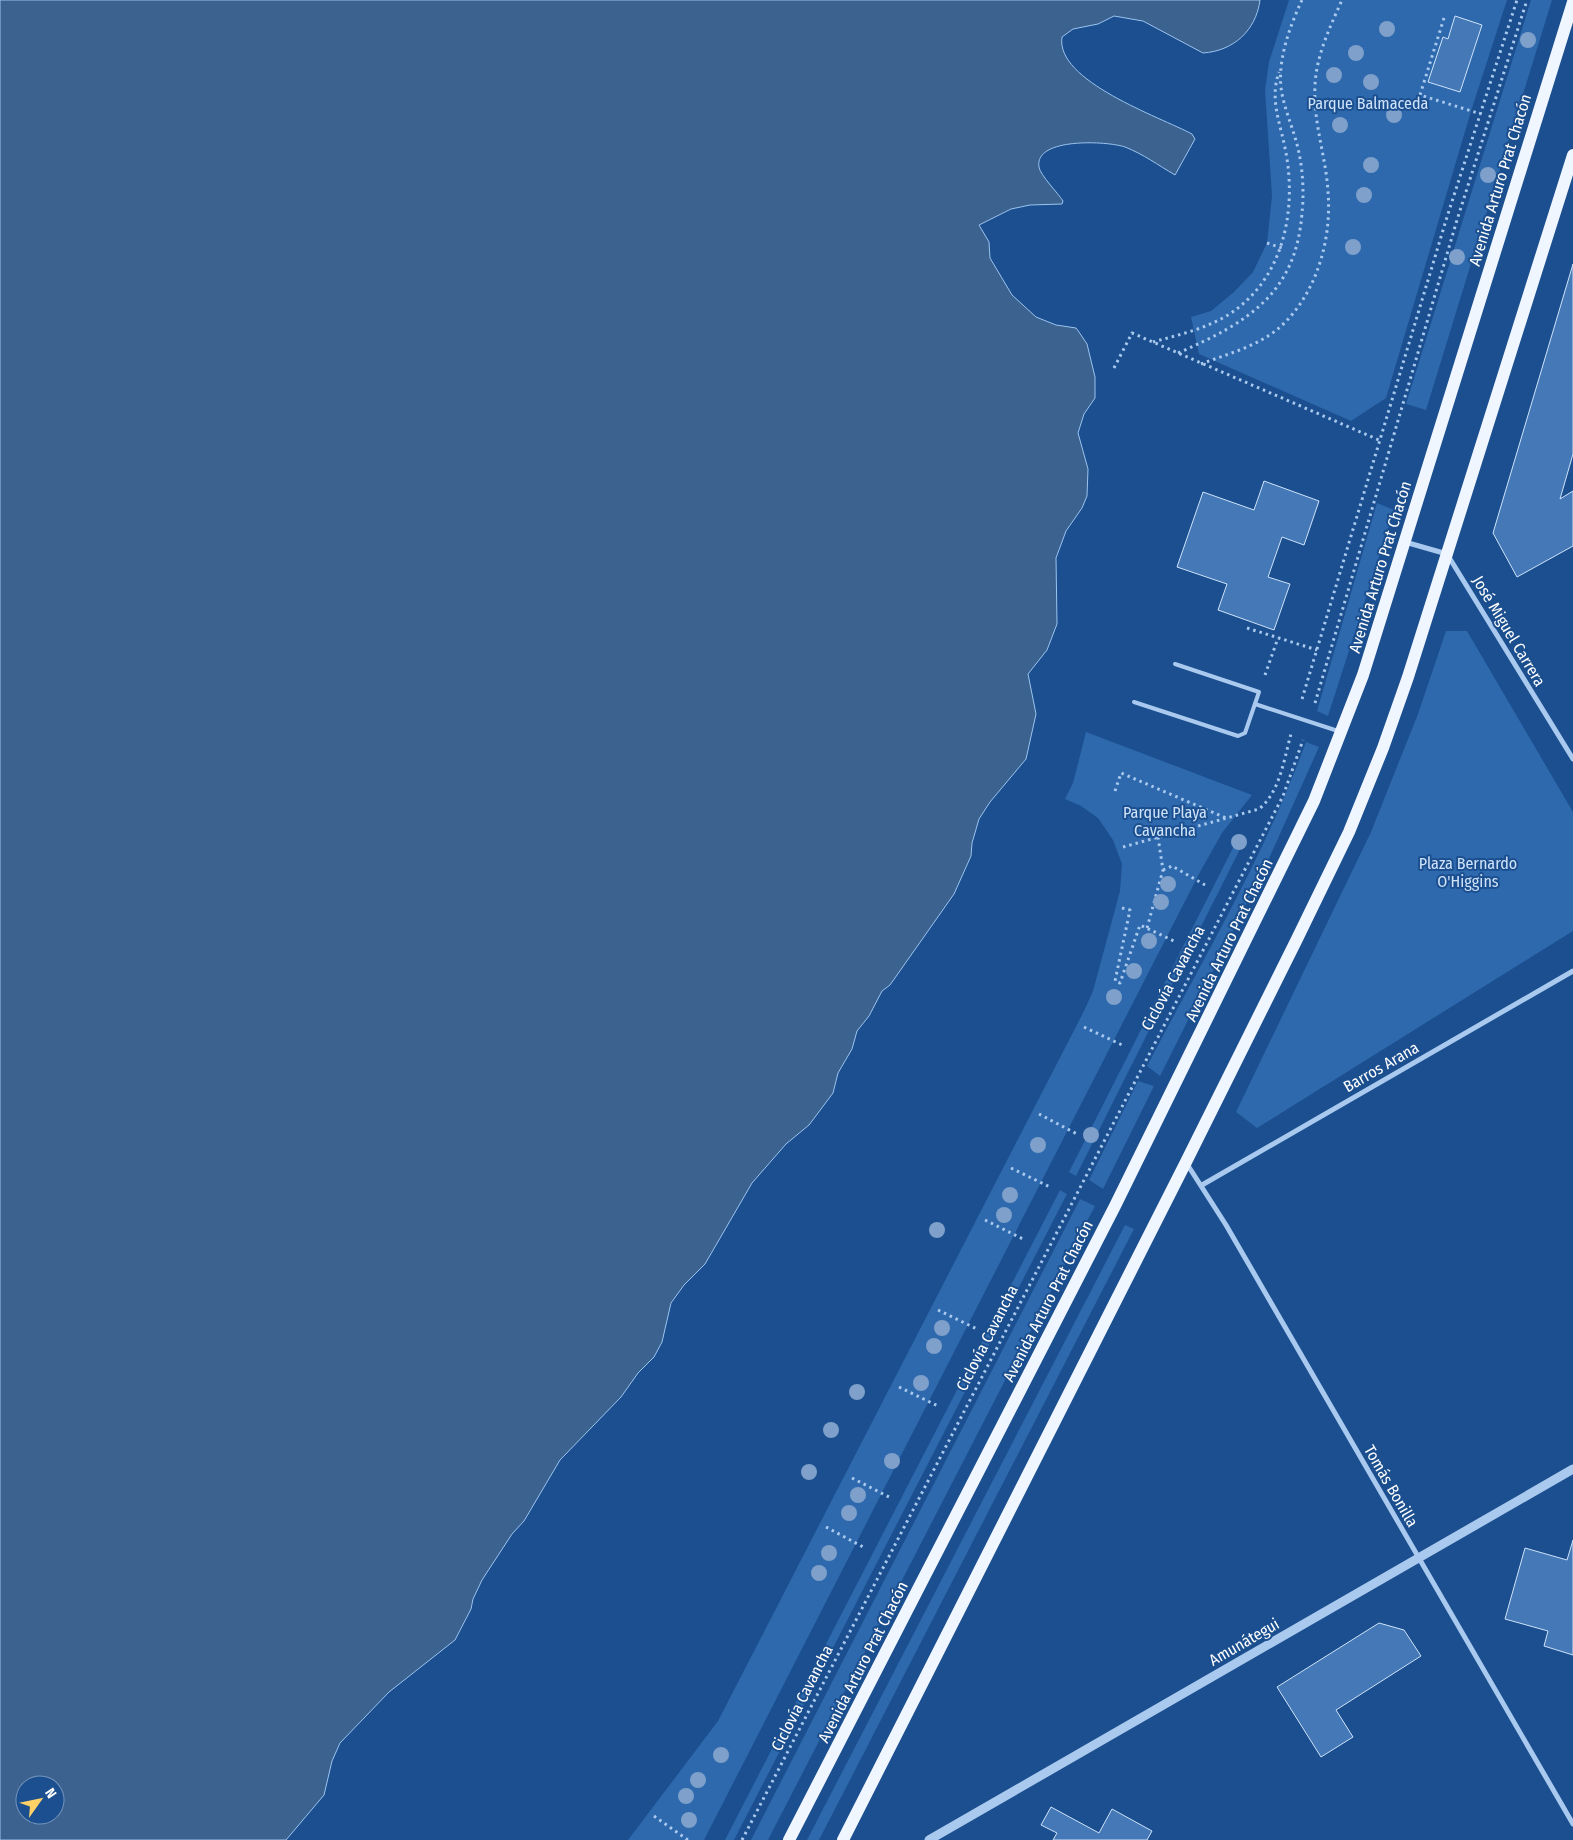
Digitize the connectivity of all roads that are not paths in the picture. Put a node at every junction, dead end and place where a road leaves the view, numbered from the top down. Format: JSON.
{"nodes":[{"id":1,"x":1573,"y":2,"type":"edge"},
{"id":2,"x":1573,"y":155,"type":"edge"},
{"id":3,"x":1404,"y":542,"type":"junction"},
{"id":4,"x":1448,"y":554,"type":"junction"},
{"id":5,"x":1175,"y":664,"type":"dead end"},
{"id":6,"x":1134,"y":702,"type":"dead end"},
{"id":7,"x":1255,"y":704,"type":"junction"},
{"id":8,"x":1342,"y":733,"type":"junction"},
{"id":9,"x":1573,"y":759,"type":"edge"},
{"id":10,"x":1573,"y":972,"type":"edge"},
{"id":11,"x":1186,"y":1162,"type":"junction"},
{"id":12,"x":1202,"y":1185,"type":"junction"},
{"id":13,"x":1573,"y":1469,"type":"edge"},
{"id":14,"x":1419,"y":1559,"type":"junction"},
{"id":15,"x":1573,"y":1824,"type":"edge"},
{"id":16,"x":790,"y":1840,"type":"edge"},
{"id":17,"x":843,"y":1840,"type":"edge"},
{"id":18,"x":929,"y":1840,"type":"edge"}],
"edges":[{"from":1,"to":3,"type":"main road","name":"Avenida Arturo Prat Chacón"},
{"from":2,"to":4,"type":"main road"},
{"from":3,"to":4,"type":"street"},
{"from":3,"to":8,"type":"main road","name":"Avenida Arturo Prat Chacón"},
{"from":4,"to":9,"type":"street","name":"José Miguel Carrera"},
{"from":4,"to":11,"type":"main road"},
{"from":5,"to":7,"type":"lane"},
{"from":6,"to":7,"type":"lane"},
{"from":7,"to":8,"type":"lane"},
{"from":8,"to":16,"type":"main road","name":"Avenida Arturo Prat Chacón"},
{"from":10,"to":12,"type":"street","name":"Barros Arana"},
{"from":11,"to":12,"type":"street","name":"Tomás Bonilla"},
{"from":11,"to":17,"type":"main road"},
{"from":12,"to":14,"type":"street","name":"Tomás Bonilla"},
{"from":13,"to":14,"type":"street","name":"Amunátegui"},
{"from":14,"to":15,"type":"street","name":"Tomás Bonilla"},
{"from":14,"to":18,"type":"street","name":"Amunátegui"}]}
